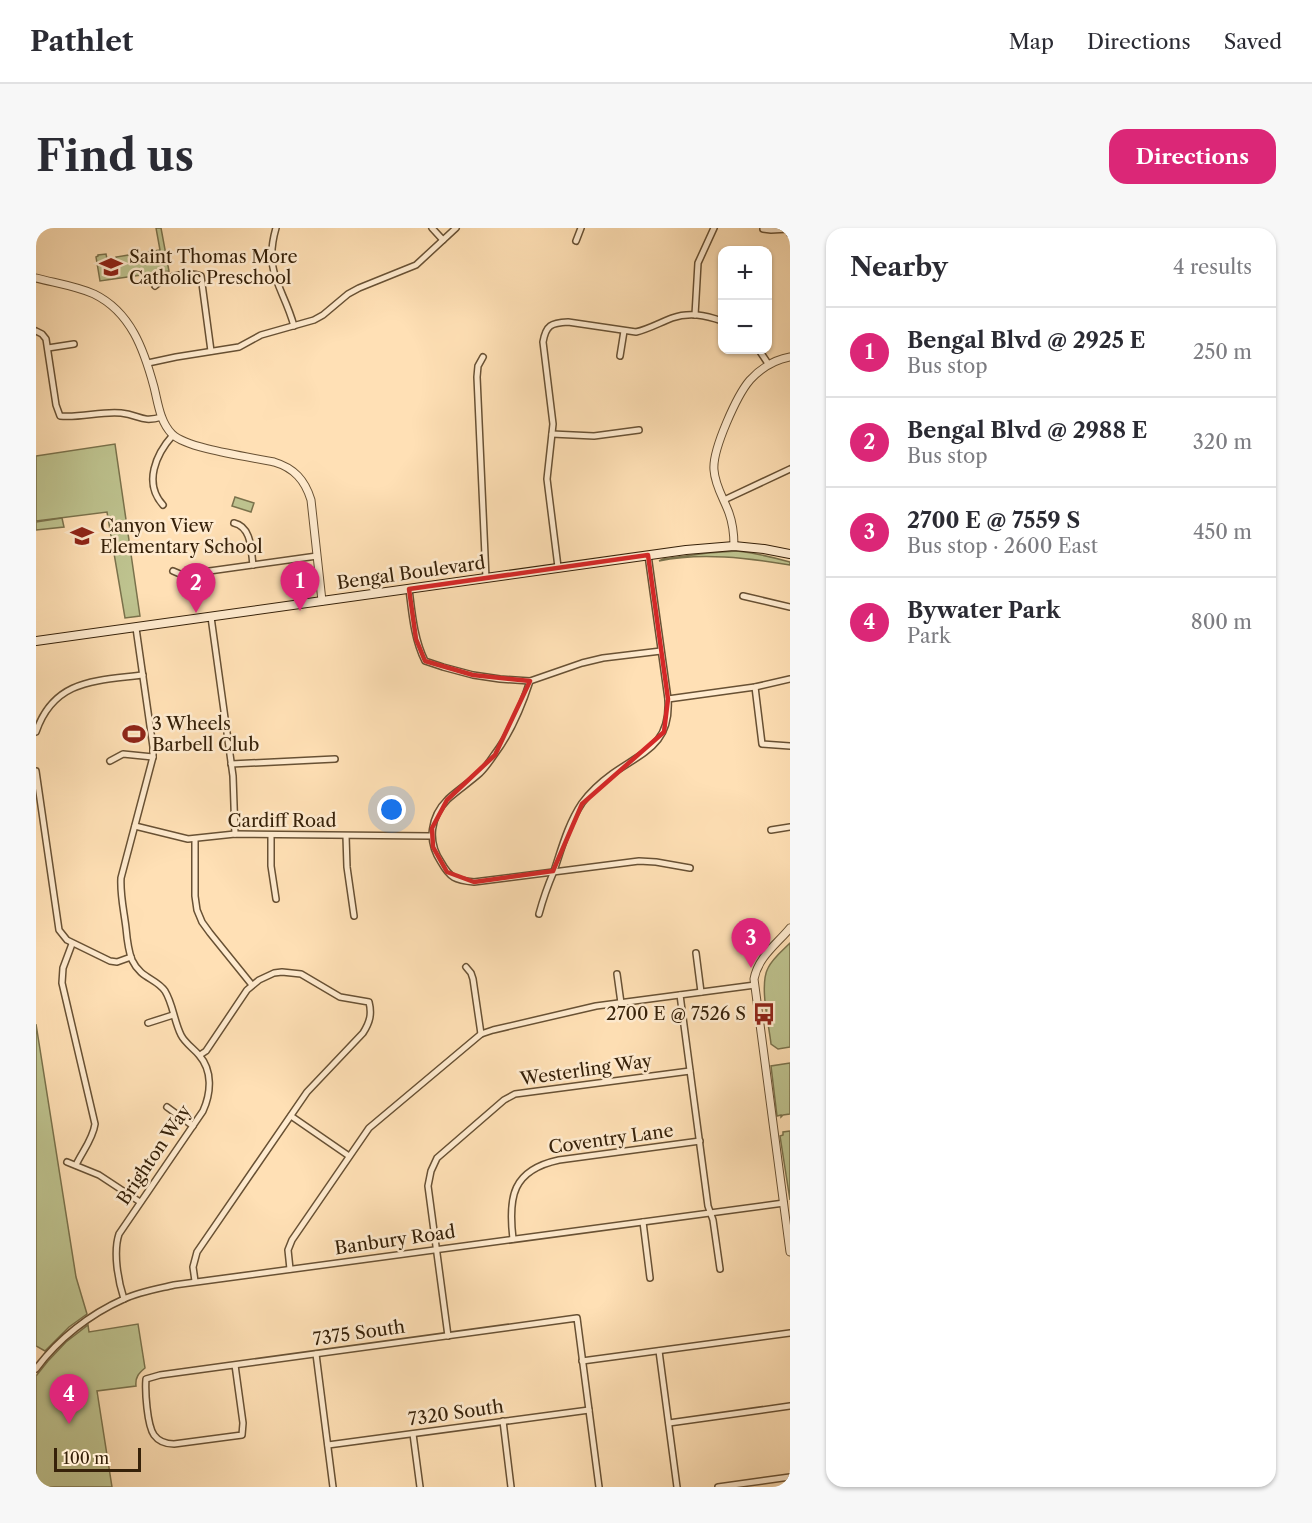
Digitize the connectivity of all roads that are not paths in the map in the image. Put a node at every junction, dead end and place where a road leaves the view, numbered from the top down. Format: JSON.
{"nodes":[{"id":1,"x":276,"y":228,"type":"edge"},
{"id":2,"x":432,"y":228,"type":"edge"},
{"id":3,"x":456,"y":228,"type":"edge"},
{"id":4,"x":581,"y":228,"type":"edge"},
{"id":5,"x":714,"y":228,"type":"edge"},
{"id":6,"x":763,"y":229,"type":"edge"},
{"id":7,"x":790,"y":231,"type":"edge"},
{"id":8,"x":442,"y":240,"type":"junction"},
{"id":9,"x":576,"y":241,"type":"dead end"},
{"id":10,"x":36,"y":278,"type":"edge"},
{"id":11,"x":155,"y":286,"type":"dead end"},
{"id":12,"x":695,"y":315,"type":"junction"},
{"id":13,"x":718,"y":319,"type":"edge"},
{"id":14,"x":294,"y":326,"type":"junction"},
{"id":15,"x":36,"y":331,"type":"edge"},
{"id":16,"x":624,"y":331,"type":"junction"},
{"id":17,"x":74,"y":344,"type":"dead end"},
{"id":18,"x":48,"y":348,"type":"junction"},
{"id":19,"x":211,"y":351,"type":"junction"},
{"id":20,"x":762,"y":354,"type":"edge"},
{"id":21,"x":620,"y":356,"type":"dead end"},
{"id":22,"x":483,"y":357,"type":"dead end"},
{"id":23,"x":790,"y":357,"type":"edge"},
{"id":24,"x":147,"y":363,"type":"junction"},
{"id":25,"x":769,"y":365,"type":"junction"},
{"id":26,"x":162,"y":417,"type":"junction"},
{"id":27,"x":639,"y":429,"type":"dead end"},
{"id":28,"x":552,"y":434,"type":"junction"},
{"id":29,"x":173,"y":435,"type":"junction"},
{"id":30,"x":790,"y":469,"type":"edge"},
{"id":31,"x":724,"y":500,"type":"junction"},
{"id":32,"x":163,"y":505,"type":"dead end"},
{"id":33,"x":234,"y":523,"type":"dead end"},
{"id":34,"x":734,"y":546,"type":"junction"},
{"id":35,"x":790,"y":554,"type":"edge"},
{"id":36,"x":648,"y":555,"type":"junction"},
{"id":37,"x":317,"y":556,"type":"junction"},
{"id":38,"x":253,"y":565,"type":"junction"},
{"id":39,"x":558,"y":567,"type":"junction"},
{"id":40,"x":173,"y":571,"type":"dead end"},
{"id":41,"x":486,"y":578,"type":"junction"},
{"id":42,"x":409,"y":589,"type":"junction"},
{"id":43,"x":743,"y":596,"type":"dead end"},
{"id":44,"x":322,"y":601,"type":"junction"},
{"id":45,"x":790,"y":607,"type":"edge"},
{"id":46,"x":211,"y":617,"type":"junction"},
{"id":47,"x":136,"y":627,"type":"junction"},
{"id":48,"x":36,"y":641,"type":"edge"},
{"id":49,"x":661,"y":651,"type":"junction"},
{"id":50,"x":143,"y":675,"type":"junction"},
{"id":51,"x":790,"y":679,"type":"edge"},
{"id":52,"x":530,"y":681,"type":"junction"},
{"id":53,"x":755,"y":687,"type":"junction"},
{"id":54,"x":668,"y":699,"type":"junction"},
{"id":55,"x":36,"y":732,"type":"edge"},
{"id":56,"x":790,"y":746,"type":"edge"},
{"id":57,"x":153,"y":757,"type":"junction"},
{"id":58,"x":334,"y":759,"type":"dead end"},
{"id":59,"x":110,"y":761,"type":"dead end"},
{"id":60,"x":231,"y":765,"type":"junction"},
{"id":61,"x":36,"y":771,"type":"edge"},
{"id":62,"x":135,"y":826,"type":"junction"},
{"id":63,"x":790,"y":827,"type":"edge"},
{"id":64,"x":771,"y":830,"type":"dead end"},
{"id":65,"x":235,"y":834,"type":"junction"},
{"id":66,"x":271,"y":835,"type":"junction"},
{"id":67,"x":346,"y":836,"type":"junction"},
{"id":68,"x":431,"y":836,"type":"junction"},
{"id":69,"x":195,"y":839,"type":"junction"},
{"id":70,"x":690,"y":868,"type":"dead end"},
{"id":71,"x":553,"y":871,"type":"junction"},
{"id":72,"x":276,"y":899,"type":"dead end"},
{"id":73,"x":539,"y":914,"type":"dead end"},
{"id":74,"x":354,"y":916,"type":"dead end"},
{"id":75,"x":790,"y":928,"type":"edge"},
{"id":76,"x":72,"y":944,"type":"junction"},
{"id":77,"x":696,"y":953,"type":"dead end"},
{"id":78,"x":131,"y":957,"type":"junction"},
{"id":79,"x":466,"y":967,"type":"dead end"},
{"id":80,"x":617,"y":974,"type":"dead end"},
{"id":81,"x":252,"y":985,"type":"junction"},
{"id":82,"x":755,"y":985,"type":"junction"},
{"id":83,"x":701,"y":992,"type":"junction"},
{"id":84,"x":680,"y":995,"type":"junction"},
{"id":85,"x":621,"y":1003,"type":"junction"},
{"id":86,"x":173,"y":1015,"type":"junction"},
{"id":87,"x":148,"y":1023,"type":"dead end"},
{"id":88,"x":481,"y":1034,"type":"junction"},
{"id":89,"x":200,"y":1055,"type":"junction"},
{"id":90,"x":690,"y":1071,"type":"junction"},
{"id":91,"x":167,"y":1107,"type":"dead end"},
{"id":92,"x":291,"y":1116,"type":"junction"},
{"id":93,"x":192,"y":1126,"type":"junction"},
{"id":94,"x":700,"y":1141,"type":"junction"},
{"id":95,"x":349,"y":1156,"type":"junction"},
{"id":96,"x":67,"y":1162,"type":"dead end"},
{"id":97,"x":76,"y":1165,"type":"junction"},
{"id":98,"x":140,"y":1202,"type":"junction"},
{"id":99,"x":784,"y":1203,"type":"junction"},
{"id":100,"x":711,"y":1213,"type":"junction"},
{"id":101,"x":643,"y":1222,"type":"junction"},
{"id":102,"x":513,"y":1239,"type":"junction"},
{"id":103,"x":436,"y":1250,"type":"junction"},
{"id":104,"x":790,"y":1252,"type":"edge"},
{"id":105,"x":290,"y":1269,"type":"junction"},
{"id":106,"x":720,"y":1269,"type":"dead end"},
{"id":107,"x":650,"y":1278,"type":"dead end"},
{"id":108,"x":195,"y":1281,"type":"junction"},
{"id":109,"x":124,"y":1299,"type":"junction"},
{"id":110,"x":790,"y":1333,"type":"edge"},
{"id":111,"x":448,"y":1336,"type":"junction"},
{"id":112,"x":660,"y":1351,"type":"junction"},
{"id":113,"x":316,"y":1354,"type":"junction"},
{"id":114,"x":582,"y":1361,"type":"junction"},
{"id":115,"x":235,"y":1365,"type":"junction"},
{"id":116,"x":36,"y":1369,"type":"edge"},
{"id":117,"x":790,"y":1406,"type":"edge"},
{"id":118,"x":589,"y":1410,"type":"junction"},
{"id":119,"x":503,"y":1421,"type":"junction"},
{"id":120,"x":669,"y":1422,"type":"junction"},
{"id":121,"x":413,"y":1434,"type":"junction"},
{"id":122,"x":328,"y":1445,"type":"junction"},
{"id":123,"x":790,"y":1477,"type":"edge"},
{"id":124,"x":747,"y":1485,"type":"edge"},
{"id":125,"x":333,"y":1487,"type":"edge"},
{"id":126,"x":420,"y":1487,"type":"edge"},
{"id":127,"x":512,"y":1487,"type":"edge"},
{"id":128,"x":599,"y":1487,"type":"edge"},
{"id":129,"x":677,"y":1487,"type":"edge"},
{"id":130,"x":718,"y":1487,"type":"edge"}],
"edges":[{"from":1,"to":14,"type":"street"},
{"from":2,"to":8,"type":"street"},
{"from":3,"to":8,"type":"street"},
{"from":4,"to":9,"type":"street"},
{"from":5,"to":12,"type":"street"},
{"from":6,"to":7,"type":"street"},
{"from":8,"to":14,"type":"street"},
{"from":10,"to":24,"type":"street"},
{"from":11,"to":19,"type":"street"},
{"from":12,"to":13,"type":"street"},
{"from":12,"to":16,"type":"street"},
{"from":14,"to":19,"type":"street"},
{"from":15,"to":18,"type":"street"},
{"from":16,"to":21,"type":"street"},
{"from":16,"to":28,"type":"street"},
{"from":17,"to":18,"type":"street"},
{"from":18,"to":26,"type":"street"},
{"from":19,"to":24,"type":"street"},
{"from":20,"to":25,"type":"street"},
{"from":22,"to":41,"type":"street"},
{"from":23,"to":25,"type":"street"},
{"from":24,"to":26,"type":"street"},
{"from":25,"to":31,"type":"street"},
{"from":26,"to":29,"type":"street"},
{"from":27,"to":28,"type":"street"},
{"from":28,"to":39,"type":"street"},
{"from":29,"to":32,"type":"street"},
{"from":29,"to":37,"type":"street"},
{"from":30,"to":31,"type":"street"},
{"from":31,"to":34,"type":"street"},
{"from":33,"to":38,"type":"street"},
{"from":34,"to":35,"type":"main road","name":"Bengal Boulevard"},
{"from":34,"to":36,"type":"main road","name":"Bengal Boulevard"},
{"from":36,"to":39,"type":"main road","name":"Bengal Boulevard"},
{"from":36,"to":49,"type":"street"},
{"from":37,"to":38,"type":"street"},
{"from":37,"to":44,"type":"street"},
{"from":38,"to":40,"type":"street"},
{"from":39,"to":41,"type":"main road","name":"Bengal Boulevard"},
{"from":41,"to":42,"type":"main road","name":"Bengal Boulevard"},
{"from":42,"to":44,"type":"main road","name":"Bengal Boulevard"},
{"from":42,"to":52,"type":"street"},
{"from":43,"to":45,"type":"street"},
{"from":44,"to":46,"type":"main road","name":"Bengal Boulevard"},
{"from":46,"to":47,"type":"main road","name":"Bengal Boulevard"},
{"from":46,"to":60,"type":"street"},
{"from":47,"to":48,"type":"main road","name":"Bengal Boulevard"},
{"from":47,"to":50,"type":"street"},
{"from":49,"to":52,"type":"street"},
{"from":49,"to":54,"type":"street"},
{"from":50,"to":55,"type":"street"},
{"from":50,"to":57,"type":"street"},
{"from":51,"to":53,"type":"street"},
{"from":52,"to":68,"type":"street"},
{"from":53,"to":54,"type":"street"},
{"from":53,"to":56,"type":"street"},
{"from":54,"to":71,"type":"street"},
{"from":57,"to":59,"type":"street"},
{"from":57,"to":62,"type":"street"},
{"from":58,"to":60,"type":"street"},
{"from":60,"to":65,"type":"street"},
{"from":61,"to":76,"type":"street"},
{"from":62,"to":69,"type":"street","name":"Cardiff Road"},
{"from":62,"to":78,"type":"street"},
{"from":63,"to":64,"type":"street"},
{"from":65,"to":66,"type":"street","name":"Cardiff Road"},
{"from":65,"to":69,"type":"street","name":"Cardiff Road"},
{"from":66,"to":67,"type":"street","name":"Cardiff Road"},
{"from":66,"to":72,"type":"street"},
{"from":67,"to":68,"type":"street","name":"Cardiff Road"},
{"from":67,"to":74,"type":"street"},
{"from":68,"to":71,"type":"street"},
{"from":69,"to":81,"type":"street"},
{"from":70,"to":71,"type":"street"},
{"from":71,"to":73,"type":"street"},
{"from":75,"to":82,"type":"street"},
{"from":76,"to":78,"type":"street"},
{"from":76,"to":97,"type":"street"},
{"from":77,"to":83,"type":"street"},
{"from":78,"to":86,"type":"street","name":"Brighton Way"},
{"from":79,"to":88,"type":"street"},
{"from":80,"to":85,"type":"street"},
{"from":81,"to":89,"type":"street"},
{"from":81,"to":92,"type":"street"},
{"from":82,"to":83,"type":"street"},
{"from":82,"to":99,"type":"street"},
{"from":83,"to":84,"type":"street"},
{"from":84,"to":85,"type":"street"},
{"from":84,"to":90,"type":"street"},
{"from":85,"to":88,"type":"street"},
{"from":86,"to":87,"type":"street"},
{"from":86,"to":89,"type":"street","name":"Brighton Way"},
{"from":88,"to":95,"type":"street"},
{"from":89,"to":93,"type":"street","name":"Brighton Way"},
{"from":90,"to":94,"type":"street"},
{"from":90,"to":103,"type":"street","name":"Westerling Way"},
{"from":91,"to":93,"type":"street"},
{"from":92,"to":95,"type":"street"},
{"from":92,"to":108,"type":"street"},
{"from":93,"to":98,"type":"street","name":"Brighton Way"},
{"from":94,"to":100,"type":"street"},
{"from":94,"to":102,"type":"street","name":"Coventry Lane"},
{"from":95,"to":105,"type":"street"},
{"from":96,"to":97,"type":"street"},
{"from":97,"to":98,"type":"street"},
{"from":98,"to":109,"type":"street","name":"Brighton Way"},
{"from":99,"to":100,"type":"street","name":"Banbury Road"},
{"from":99,"to":104,"type":"street"},
{"from":100,"to":101,"type":"street","name":"Banbury Road"},
{"from":100,"to":106,"type":"street"},
{"from":101,"to":102,"type":"street","name":"Banbury Road"},
{"from":101,"to":107,"type":"street"},
{"from":102,"to":103,"type":"street","name":"Banbury Road"},
{"from":103,"to":105,"type":"street","name":"Banbury Road"},
{"from":103,"to":111,"type":"street","name":"Westerling Way"},
{"from":105,"to":108,"type":"street","name":"Banbury Road"},
{"from":108,"to":109,"type":"street","name":"Banbury Road"},
{"from":109,"to":116,"type":"street","name":"Banbury Road"},
{"from":110,"to":112,"type":"street"},
{"from":111,"to":113,"type":"street","name":"7375 South"},
{"from":111,"to":114,"type":"street","name":"7375 South"},
{"from":112,"to":114,"type":"street"},
{"from":112,"to":120,"type":"street"},
{"from":113,"to":115,"type":"street","name":"7375 South"},
{"from":113,"to":122,"type":"street"},
{"from":114,"to":118,"type":"street"},
{"from":115,"to":115,"type":"street","name":"7375 South"},
{"from":117,"to":120,"type":"street"},
{"from":118,"to":119,"type":"street","name":"7320 South"},
{"from":118,"to":128,"type":"street"},
{"from":119,"to":121,"type":"street","name":"7320 South"},
{"from":119,"to":127,"type":"street"},
{"from":120,"to":129,"type":"street"},
{"from":121,"to":122,"type":"street","name":"7320 South"},
{"from":121,"to":126,"type":"street"},
{"from":122,"to":125,"type":"street"},
{"from":123,"to":124,"type":"street"},
{"from":124,"to":130,"type":"street"}]}
